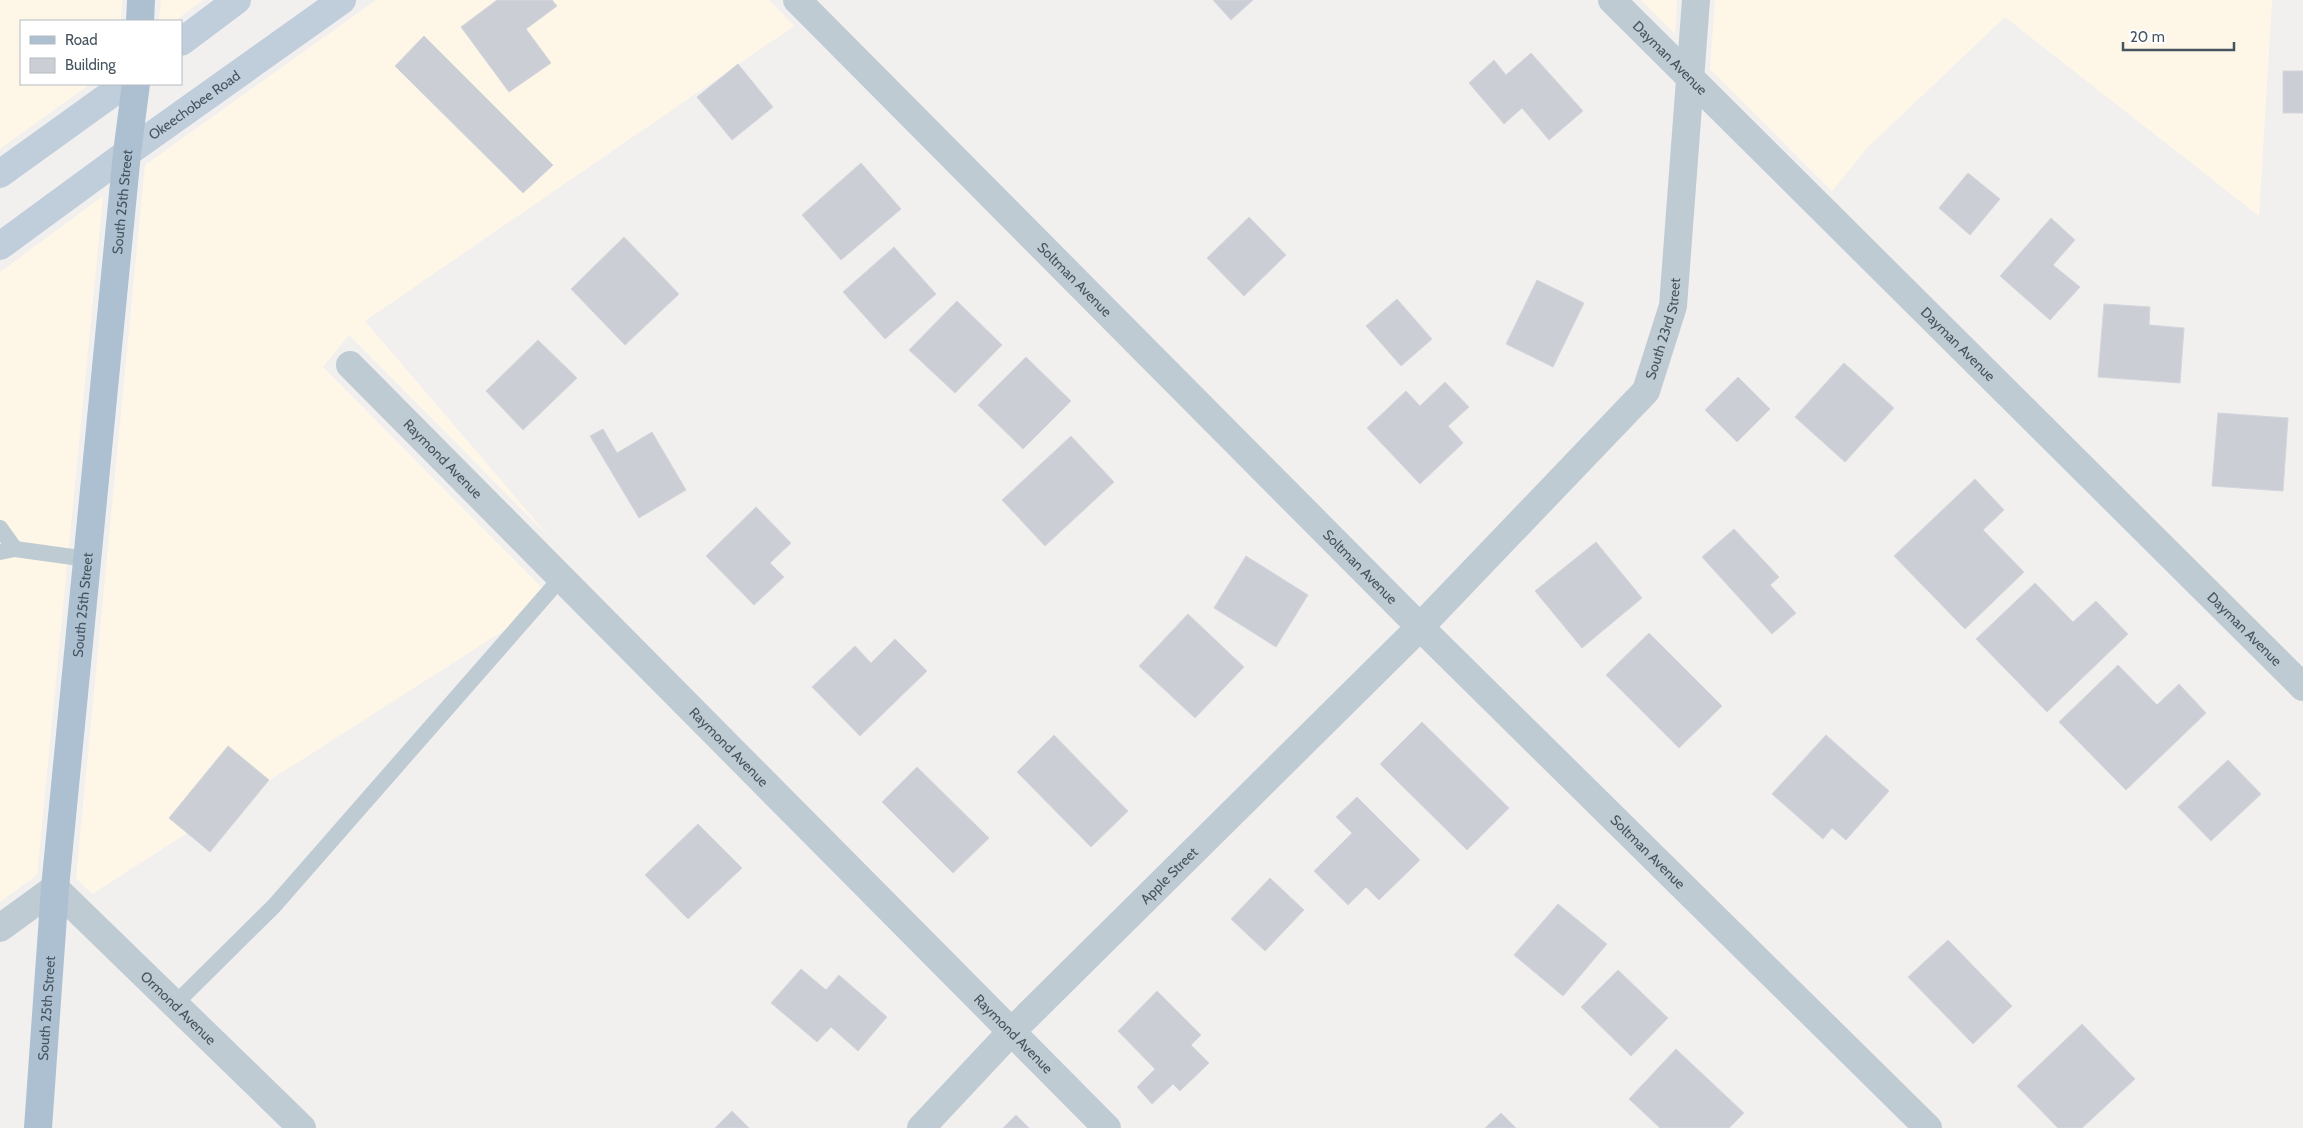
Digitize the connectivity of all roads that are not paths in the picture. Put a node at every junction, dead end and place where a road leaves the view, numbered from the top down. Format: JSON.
{"nodes":[{"id":1,"x":141,"y":0,"type":"edge"},
{"id":2,"x":237,"y":0,"type":"edge"},
{"id":3,"x":342,"y":0,"type":"edge"},
{"id":4,"x":797,"y":0,"type":"edge"},
{"id":5,"x":1612,"y":0,"type":"edge"},
{"id":6,"x":1696,"y":0,"type":"edge"},
{"id":7,"x":140,"y":20,"type":"edge"},
{"id":8,"x":182,"y":41,"type":"edge"},
{"id":9,"x":1690,"y":79,"type":"junction"},
{"id":10,"x":124,"y":85,"type":"edge"},
{"id":11,"x":136,"y":85,"type":"edge"},
{"id":12,"x":127,"y":153,"type":"junction"},
{"id":13,"x":0,"y":174,"type":"edge"},
{"id":14,"x":0,"y":246,"type":"edge"},
{"id":15,"x":350,"y":366,"type":"dead end"},
{"id":16,"x":0,"y":528,"type":"edge"},
{"id":17,"x":8,"y":551,"type":"edge"},
{"id":18,"x":87,"y":559,"type":"junction"},
{"id":19,"x":560,"y":578,"type":"junction"},
{"id":20,"x":1420,"y":627,"type":"junction"},
{"id":21,"x":2303,"y":687,"type":"edge"},
{"id":22,"x":55,"y":888,"type":"junction"},
{"id":23,"x":0,"y":928,"type":"edge"},
{"id":24,"x":175,"y":1004,"type":"junction"},
{"id":25,"x":1010,"y":1033,"type":"junction"},
{"id":26,"x":293,"y":1124,"type":"edge"},
{"id":27,"x":38,"y":1128,"type":"edge"},
{"id":28,"x":921,"y":1128,"type":"edge"},
{"id":29,"x":1107,"y":1128,"type":"edge"},
{"id":30,"x":1928,"y":1128,"type":"edge"}],
"edges":[{"from":1,"to":7,"type":"main road"},
{"from":2,"to":8,"type":"main road"},
{"from":3,"to":12,"type":"main road","name":"Okeechobee Road"},
{"from":4,"to":20,"type":"street","name":"Soltman Avenue"},
{"from":5,"to":9,"type":"street","name":"Dayman Avenue"},
{"from":6,"to":9,"type":"street","name":"South 23rd Street"},
{"from":9,"to":20,"type":"street","name":"South 23rd Street"},
{"from":9,"to":21,"type":"street","name":"Dayman Avenue"},
{"from":10,"to":13,"type":"main road"},
{"from":11,"to":12,"type":"main road","name":"South 25th Street"},
{"from":12,"to":14,"type":"main road","name":"Okeechobee Road"},
{"from":12,"to":18,"type":"main road","name":"South 25th Street"},
{"from":15,"to":19,"type":"street","name":"Raymond Avenue"},
{"from":16,"to":17,"type":"lane"},
{"from":17,"to":18,"type":"lane"},
{"from":18,"to":22,"type":"main road","name":"South 25th Street"},
{"from":19,"to":24,"type":"lane"},
{"from":19,"to":25,"type":"street","name":"Raymond Avenue"},
{"from":20,"to":25,"type":"street","name":"Apple Street"},
{"from":20,"to":30,"type":"street","name":"Soltman Avenue"},
{"from":22,"to":23,"type":"street"},
{"from":22,"to":24,"type":"street","name":"Ormond Avenue"},
{"from":22,"to":27,"type":"main road","name":"South 25th Street"},
{"from":24,"to":26,"type":"street","name":"Ormond Avenue"},
{"from":25,"to":28,"type":"street","name":"Apple Street"},
{"from":25,"to":29,"type":"street","name":"Raymond Avenue"}]}
